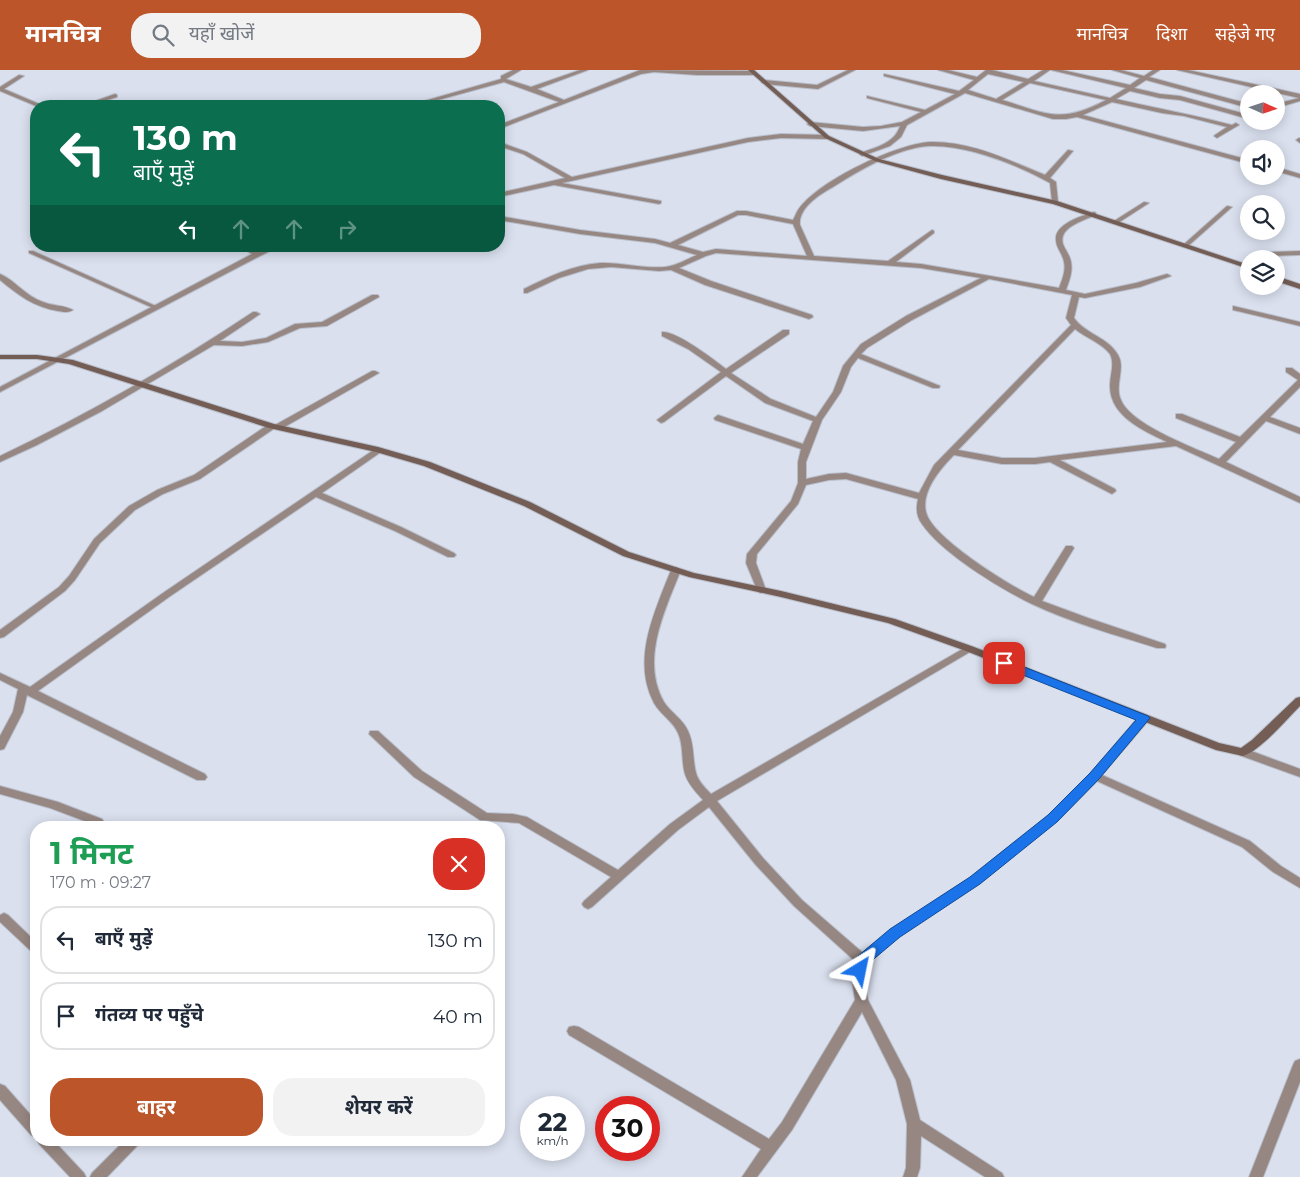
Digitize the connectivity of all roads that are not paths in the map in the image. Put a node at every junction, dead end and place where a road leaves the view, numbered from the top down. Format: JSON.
{"nodes":[{"id":1,"x":518,"y":70,"type":"edge"},
{"id":2,"x":585,"y":70,"type":"edge"},
{"id":3,"x":834,"y":70,"type":"edge"},
{"id":4,"x":941,"y":70,"type":"edge"},
{"id":5,"x":1047,"y":70,"type":"edge"},
{"id":6,"x":1054,"y":70,"type":"edge"},
{"id":7,"x":1115,"y":70,"type":"edge"},
{"id":8,"x":1157,"y":70,"type":"edge"},
{"id":9,"x":1180,"y":70,"type":"edge"},
{"id":10,"x":752,"y":71,"type":"edge"},
{"id":11,"x":849,"y":71,"type":"edge"},
{"id":12,"x":989,"y":71,"type":"edge"},
{"id":13,"x":886,"y":75,"type":"dead end"},
{"id":14,"x":21,"y":76,"type":"dead end"},
{"id":15,"x":1145,"y":77,"type":"junction"},
{"id":16,"x":979,"y":79,"type":"junction"},
{"id":17,"x":504,"y":80,"type":"junction"},
{"id":18,"x":1031,"y":80,"type":"junction"},
{"id":19,"x":764,"y":82,"type":"junction"},
{"id":20,"x":1,"y":86,"type":"edge"},
{"id":21,"x":1131,"y":88,"type":"junction"},
{"id":22,"x":531,"y":89,"type":"junction"},
{"id":23,"x":962,"y":92,"type":"junction"},
{"id":24,"x":115,"y":96,"type":"dead end"},
{"id":25,"x":869,"y":97,"type":"dead end"},
{"id":26,"x":1113,"y":99,"type":"junction"},
{"id":27,"x":103,"y":100,"type":"edge"},
{"id":28,"x":432,"y":100,"type":"edge"},
{"id":29,"x":998,"y":100,"type":"junction"},
{"id":30,"x":1299,"y":100,"type":"edge"},
{"id":31,"x":30,"y":101,"type":"edge"},
{"id":32,"x":562,"y":101,"type":"junction"},
{"id":33,"x":1240,"y":103,"type":"edge"},
{"id":34,"x":1285,"y":104,"type":"edge"},
{"id":35,"x":926,"y":112,"type":"junction"},
{"id":36,"x":1077,"y":114,"type":"junction"},
{"id":37,"x":1240,"y":115,"type":"edge"},
{"id":38,"x":1240,"y":123,"type":"edge"},
{"id":39,"x":810,"y":124,"type":"junction"},
{"id":40,"x":904,"y":124,"type":"junction"},
{"id":41,"x":505,"y":125,"type":"edge"},
{"id":42,"x":1233,"y":127,"type":"junction"},
{"id":43,"x":1217,"y":136,"type":"dead end"},
{"id":44,"x":827,"y":137,"type":"junction"},
{"id":45,"x":505,"y":146,"type":"edge"},
{"id":46,"x":1070,"y":151,"type":"dead end"},
{"id":47,"x":862,"y":154,"type":"junction"},
{"id":48,"x":1240,"y":159,"type":"edge"},
{"id":49,"x":877,"y":160,"type":"junction"},
{"id":50,"x":1285,"y":172,"type":"edge"},
{"id":51,"x":1300,"y":176,"type":"edge"},
{"id":52,"x":1046,"y":178,"type":"junction"},
{"id":53,"x":571,"y":179,"type":"junction"},
{"id":54,"x":551,"y":183,"type":"junction"},
{"id":55,"x":505,"y":194,"type":"edge"},
{"id":56,"x":660,"y":202,"type":"dead end"},
{"id":57,"x":1055,"y":202,"type":"junction"},
{"id":58,"x":1146,"y":203,"type":"dead end"},
{"id":59,"x":1229,"y":207,"type":"dead end"},
{"id":60,"x":1094,"y":214,"type":"junction"},
{"id":61,"x":505,"y":219,"type":"edge"},
{"id":62,"x":1116,"y":222,"type":"junction"},
{"id":63,"x":796,"y":223,"type":"junction"},
{"id":64,"x":932,"y":232,"type":"dead end"},
{"id":65,"x":672,"y":245,"type":"junction"},
{"id":66,"x":1185,"y":246,"type":"junction"},
{"id":67,"x":31,"y":252,"type":"dead end"},
{"id":68,"x":254,"y":252,"type":"edge"},
{"id":69,"x":263,"y":252,"type":"edge"},
{"id":70,"x":258,"y":254,"type":"junction"},
{"id":71,"x":704,"y":254,"type":"junction"},
{"id":72,"x":1285,"y":254,"type":"edge"},
{"id":73,"x":1298,"y":254,"type":"edge"},
{"id":74,"x":811,"y":257,"type":"junction"},
{"id":75,"x":890,"y":262,"type":"junction"},
{"id":76,"x":1240,"y":262,"type":"edge"},
{"id":77,"x":673,"y":268,"type":"junction"},
{"id":78,"x":0,"y":276,"type":"edge"},
{"id":79,"x":1166,"y":276,"type":"dead end"},
{"id":80,"x":988,"y":277,"type":"junction"},
{"id":81,"x":1285,"y":281,"type":"edge"},
{"id":82,"x":1300,"y":287,"type":"edge"},
{"id":83,"x":527,"y":291,"type":"dead end"},
{"id":84,"x":1062,"y":291,"type":"junction"},
{"id":85,"x":1076,"y":294,"type":"junction"},
{"id":86,"x":375,"y":297,"type":"dead end"},
{"id":87,"x":155,"y":307,"type":"junction"},
{"id":88,"x":1236,"y":308,"type":"dead end"},
{"id":89,"x":69,"y":310,"type":"dead end"},
{"id":90,"x":256,"y":314,"type":"dead end"},
{"id":91,"x":809,"y":317,"type":"dead end"},
{"id":92,"x":1300,"y":324,"type":"edge"},
{"id":93,"x":1074,"y":326,"type":"junction"},
{"id":94,"x":786,"y":332,"type":"dead end"},
{"id":95,"x":665,"y":334,"type":"dead end"},
{"id":96,"x":213,"y":343,"type":"junction"},
{"id":97,"x":857,"y":355,"type":"junction"},
{"id":98,"x":0,"y":357,"type":"edge"},
{"id":99,"x":56,"y":359,"type":"junction"},
{"id":100,"x":1289,"y":370,"type":"dead end"},
{"id":101,"x":374,"y":373,"type":"dead end"},
{"id":102,"x":726,"y":373,"type":"junction"},
{"id":103,"x":1300,"y":380,"type":"edge"},
{"id":104,"x":145,"y":385,"type":"junction"},
{"id":105,"x":936,"y":386,"type":"dead end"},
{"id":106,"x":0,"y":390,"type":"edge"},
{"id":107,"x":1179,"y":416,"type":"dead end"},
{"id":108,"x":718,"y":418,"type":"dead end"},
{"id":109,"x":1264,"y":418,"type":"junction"},
{"id":110,"x":661,"y":420,"type":"dead end"},
{"id":111,"x":818,"y":420,"type":"junction"},
{"id":112,"x":275,"y":426,"type":"junction"},
{"id":113,"x":1300,"y":431,"type":"edge"},
{"id":114,"x":1242,"y":441,"type":"junction"},
{"id":115,"x":1178,"y":443,"type":"junction"},
{"id":116,"x":806,"y":448,"type":"junction"},
{"id":117,"x":378,"y":450,"type":"junction"},
{"id":118,"x":953,"y":452,"type":"junction"},
{"id":119,"x":0,"y":459,"type":"edge"},
{"id":120,"x":1051,"y":459,"type":"junction"},
{"id":121,"x":1220,"y":462,"type":"junction"},
{"id":122,"x":802,"y":483,"type":"junction"},
{"id":123,"x":1112,"y":491,"type":"dead end"},
{"id":124,"x":315,"y":493,"type":"junction"},
{"id":125,"x":922,"y":497,"type":"junction"},
{"id":126,"x":1300,"y":500,"type":"edge"},
{"id":127,"x":1069,"y":548,"type":"dead end"},
{"id":128,"x":451,"y":555,"type":"dead end"},
{"id":129,"x":676,"y":570,"type":"junction"},
{"id":130,"x":761,"y":590,"type":"junction"},
{"id":131,"x":1036,"y":602,"type":"junction"},
{"id":132,"x":0,"y":635,"type":"edge"},
{"id":133,"x":1161,"y":646,"type":"dead end"},
{"id":134,"x":970,"y":649,"type":"junction"},
{"id":135,"x":0,"y":676,"type":"edge"},
{"id":136,"x":26,"y":690,"type":"junction"},
{"id":137,"x":1300,"y":700,"type":"edge"},
{"id":138,"x":1144,"y":718,"type":"junction"},
{"id":139,"x":374,"y":734,"type":"dead end"},
{"id":140,"x":0,"y":746,"type":"edge"},
{"id":141,"x":1243,"y":752,"type":"junction"},
{"id":142,"x":1300,"y":773,"type":"edge"},
{"id":143,"x":1095,"y":776,"type":"junction"},
{"id":144,"x":201,"y":777,"type":"dead end"},
{"id":145,"x":0,"y":790,"type":"edge"},
{"id":146,"x":710,"y":800,"type":"junction"},
{"id":147,"x":95,"y":821,"type":"edge"},
{"id":148,"x":619,"y":876,"type":"junction"},
{"id":149,"x":1300,"y":884,"type":"edge"},
{"id":150,"x":588,"y":904,"type":"dead end"},
{"id":151,"x":4,"y":918,"type":"dead end"},
{"id":152,"x":30,"y":943,"type":"edge"},
{"id":153,"x":863,"y":960,"type":"junction"},
{"id":154,"x":862,"y":1000,"type":"junction"},
{"id":155,"x":574,"y":1031,"type":"dead end"},
{"id":156,"x":1300,"y":1065,"type":"edge"},
{"id":157,"x":0,"y":1090,"type":"edge"},
{"id":158,"x":30,"y":1124,"type":"edge"},
{"id":159,"x":914,"y":1124,"type":"junction"},
{"id":160,"x":50,"y":1146,"type":"edge"},
{"id":161,"x":128,"y":1146,"type":"edge"},
{"id":162,"x":771,"y":1148,"type":"junction"},
{"id":163,"x":79,"y":1177,"type":"edge"},
{"id":164,"x":97,"y":1177,"type":"edge"},
{"id":165,"x":749,"y":1177,"type":"edge"},
{"id":166,"x":910,"y":1177,"type":"edge"},
{"id":167,"x":997,"y":1177,"type":"edge"},
{"id":168,"x":1256,"y":1177,"type":"edge"}],
"edges":[{"from":1,"to":17,"type":"street"},
{"from":2,"to":22,"type":"street"},
{"from":3,"to":11,"type":"street"},
{"from":4,"to":16,"type":"street"},
{"from":5,"to":18,"type":"street"},
{"from":6,"to":21,"type":"street"},
{"from":7,"to":15,"type":"street"},
{"from":8,"to":15,"type":"street"},
{"from":9,"to":30,"type":"street"},
{"from":10,"to":19,"type":"street"},
{"from":10,"to":32,"type":"street"},
{"from":11,"to":19,"type":"street"},
{"from":12,"to":16,"type":"street"},
{"from":12,"to":18,"type":"street"},
{"from":13,"to":23,"type":"street"},
{"from":14,"to":20,"type":"street"},
{"from":15,"to":21,"type":"street"},
{"from":15,"to":33,"type":"street"},
{"from":16,"to":23,"type":"street"},
{"from":17,"to":22,"type":"street"},
{"from":17,"to":28,"type":"street"},
{"from":18,"to":26,"type":"street"},
{"from":18,"to":29,"type":"street"},
{"from":19,"to":39,"type":"street"},
{"from":20,"to":31,"type":"street"},
{"from":21,"to":26,"type":"street"},
{"from":21,"to":37,"type":"street"},
{"from":22,"to":32,"type":"street"},
{"from":23,"to":29,"type":"street"},
{"from":23,"to":35,"type":"street"},
{"from":24,"to":27,"type":"street"},
{"from":25,"to":35,"type":"street"},
{"from":26,"to":36,"type":"street"},
{"from":26,"to":42,"type":"street"},
{"from":29,"to":36,"type":"street"},
{"from":30,"to":34,"type":"street"},
{"from":32,"to":41,"type":"street"},
{"from":35,"to":40,"type":"street"},
{"from":36,"to":48,"type":"street"},
{"from":38,"to":42,"type":"street"},
{"from":39,"to":40,"type":"street"},
{"from":39,"to":44,"type":"street"},
{"from":40,"to":47,"type":"street"},
{"from":42,"to":43,"type":"street"},
{"from":44,"to":47,"type":"street"},
{"from":44,"to":53,"type":"street"},
{"from":45,"to":53,"type":"street"},
{"from":46,"to":52,"type":"street"},
{"from":47,"to":49,"type":"street"},
{"from":49,"to":52,"type":"street"},
{"from":49,"to":57,"type":"street"},
{"from":49,"to":63,"type":"street"},
{"from":50,"to":51,"type":"street"},
{"from":52,"to":57,"type":"street"},
{"from":53,"to":54,"type":"street"},
{"from":54,"to":55,"type":"street"},
{"from":54,"to":56,"type":"street"},
{"from":57,"to":60,"type":"street"},
{"from":58,"to":62,"type":"street"},
{"from":59,"to":66,"type":"street"},
{"from":60,"to":62,"type":"street"},
{"from":60,"to":84,"type":"street"},
{"from":61,"to":65,"type":"street"},
{"from":62,"to":66,"type":"street"},
{"from":63,"to":65,"type":"street"},
{"from":63,"to":74,"type":"street"},
{"from":64,"to":75,"type":"street"},
{"from":65,"to":71,"type":"street"},
{"from":66,"to":76,"type":"street"},
{"from":67,"to":87,"type":"lane"},
{"from":68,"to":70,"type":"street"},
{"from":69,"to":70,"type":"street"},
{"from":70,"to":87,"type":"street"},
{"from":71,"to":74,"type":"street"},
{"from":71,"to":77,"type":"street"},
{"from":72,"to":73,"type":"street"},
{"from":74,"to":75,"type":"street"},
{"from":75,"to":80,"type":"street"},
{"from":77,"to":83,"type":"street"},
{"from":77,"to":91,"type":"street"},
{"from":78,"to":89,"type":"street"},
{"from":79,"to":85,"type":"street"},
{"from":80,"to":84,"type":"street"},
{"from":80,"to":97,"type":"street"},
{"from":81,"to":82,"type":"street"},
{"from":84,"to":85,"type":"street"},
{"from":85,"to":93,"type":"street"},
{"from":86,"to":96,"type":"street"},
{"from":87,"to":99,"type":"street"},
{"from":88,"to":92,"type":"street"},
{"from":90,"to":96,"type":"street"},
{"from":93,"to":115,"type":"street"},
{"from":93,"to":118,"type":"street"},
{"from":94,"to":102,"type":"street"},
{"from":95,"to":102,"type":"street"},
{"from":96,"to":104,"type":"street"},
{"from":97,"to":105,"type":"street"},
{"from":97,"to":111,"type":"street"},
{"from":98,"to":99,"type":"street"},
{"from":99,"to":104,"type":"street"},
{"from":99,"to":106,"type":"street"},
{"from":100,"to":103,"type":"street"},
{"from":101,"to":112,"type":"street"},
{"from":102,"to":110,"type":"street"},
{"from":102,"to":111,"type":"street"},
{"from":103,"to":109,"type":"street"},
{"from":104,"to":112,"type":"street"},
{"from":104,"to":119,"type":"street"},
{"from":107,"to":114,"type":"street"},
{"from":108,"to":116,"type":"street"},
{"from":109,"to":113,"type":"street"},
{"from":109,"to":114,"type":"street"},
{"from":111,"to":116,"type":"street"},
{"from":112,"to":117,"type":"street"},
{"from":112,"to":132,"type":"street"},
{"from":114,"to":121,"type":"street"},
{"from":115,"to":120,"type":"street"},
{"from":115,"to":121,"type":"street"},
{"from":116,"to":122,"type":"street"},
{"from":117,"to":124,"type":"street"},
{"from":117,"to":129,"type":"street"},
{"from":118,"to":120,"type":"street"},
{"from":118,"to":125,"type":"street"},
{"from":120,"to":123,"type":"street"},
{"from":121,"to":126,"type":"street"},
{"from":122,"to":125,"type":"street"},
{"from":122,"to":130,"type":"street"},
{"from":124,"to":128,"type":"street"},
{"from":124,"to":136,"type":"street"},
{"from":125,"to":131,"type":"street"},
{"from":127,"to":131,"type":"street"},
{"from":129,"to":130,"type":"street"},
{"from":129,"to":146,"type":"street"},
{"from":130,"to":134,"type":"street"},
{"from":131,"to":133,"type":"street"},
{"from":134,"to":138,"type":"street"},
{"from":134,"to":146,"type":"street"},
{"from":135,"to":136,"type":"street"},
{"from":136,"to":140,"type":"street"},
{"from":136,"to":144,"type":"street"},
{"from":137,"to":141,"type":"street"},
{"from":138,"to":141,"type":"street"},
{"from":138,"to":143,"type":"street"},
{"from":139,"to":148,"type":"street"},
{"from":141,"to":142,"type":"street"},
{"from":143,"to":149,"type":"street"},
{"from":143,"to":153,"type":"street"},
{"from":145,"to":147,"type":"street"},
{"from":146,"to":148,"type":"street"},
{"from":146,"to":153,"type":"street"},
{"from":148,"to":150,"type":"street"},
{"from":151,"to":152,"type":"street"},
{"from":153,"to":154,"type":"street"},
{"from":154,"to":159,"type":"street"},
{"from":154,"to":162,"type":"street"},
{"from":155,"to":162,"type":"street"},
{"from":156,"to":168,"type":"street"},
{"from":157,"to":158,"type":"street"},
{"from":159,"to":166,"type":"street"},
{"from":159,"to":167,"type":"street"},
{"from":160,"to":163,"type":"street"},
{"from":161,"to":164,"type":"street"},
{"from":162,"to":165,"type":"street"}]}
